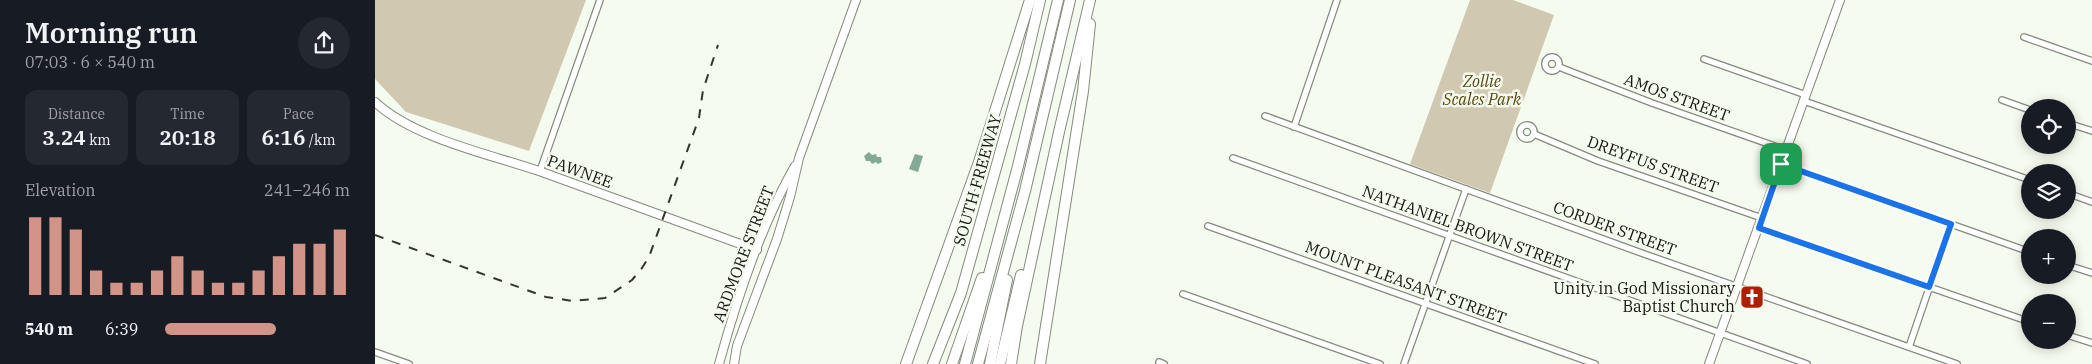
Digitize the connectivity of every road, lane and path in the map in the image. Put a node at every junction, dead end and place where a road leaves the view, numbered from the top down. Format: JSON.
{"nodes":[{"id":1,"x":600,"y":0,"type":"edge"},
{"id":2,"x":856,"y":0,"type":"edge"},
{"id":3,"x":1030,"y":0,"type":"edge"},
{"id":4,"x":1040,"y":0,"type":"edge"},
{"id":5,"x":1058,"y":0,"type":"edge"},
{"id":6,"x":1070,"y":0,"type":"edge"},
{"id":7,"x":1091,"y":0,"type":"edge"},
{"id":8,"x":1337,"y":0,"type":"edge"},
{"id":9,"x":1840,"y":0,"type":"edge"},
{"id":10,"x":2024,"y":37,"type":"dead end"},
{"id":11,"x":1704,"y":59,"type":"dead end"},
{"id":12,"x":2092,"y":61,"type":"edge"},
{"id":13,"x":1559,"y":67,"type":"dead end"},
{"id":14,"x":1805,"y":98,"type":"junction"},
{"id":15,"x":2002,"y":100,"type":"dead end"},
{"id":16,"x":375,"y":102,"type":"edge"},
{"id":17,"x":2021,"y":107,"type":"edge"},
{"id":18,"x":1265,"y":116,"type":"dead end"},
{"id":19,"x":2076,"y":126,"type":"edge"},
{"id":20,"x":1294,"y":127,"type":"junction"},
{"id":21,"x":2092,"y":132,"type":"edge"},
{"id":22,"x":1534,"y":134,"type":"dead end"},
{"id":23,"x":1786,"y":150,"type":"junction"},
{"id":24,"x":799,"y":158,"type":"junction"},
{"id":25,"x":1233,"y":158,"type":"dead end"},
{"id":26,"x":1781,"y":164,"type":"junction"},
{"id":27,"x":1018,"y":166,"type":"junction"},
{"id":28,"x":539,"y":171,"type":"junction"},
{"id":29,"x":2021,"y":177,"type":"edge"},
{"id":30,"x":1047,"y":188,"type":"junction"},
{"id":31,"x":1466,"y":189,"type":"junction"},
{"id":32,"x":2076,"y":197,"type":"edge"},
{"id":33,"x":2092,"y":202,"type":"edge"},
{"id":34,"x":1763,"y":218,"type":"junction"},
{"id":35,"x":1951,"y":224,"type":"junction"},
{"id":36,"x":1208,"y":226,"type":"dead end"},
{"id":37,"x":1759,"y":228,"type":"junction"},
{"id":38,"x":1449,"y":236,"type":"junction"},
{"id":39,"x":2021,"y":249,"type":"edge"},
{"id":40,"x":757,"y":250,"type":"junction"},
{"id":41,"x":1008,"y":256,"type":"junction"},
{"id":42,"x":2076,"y":268,"type":"edge"},
{"id":43,"x":2092,"y":273,"type":"edge"},
{"id":44,"x":1738,"y":286,"type":"junction"},
{"id":45,"x":1929,"y":287,"type":"junction"},
{"id":46,"x":961,"y":293,"type":"junction"},
{"id":47,"x":1183,"y":294,"type":"dead end"},
{"id":48,"x":1425,"y":303,"type":"junction"},
{"id":49,"x":2021,"y":319,"type":"edge"},
{"id":50,"x":1720,"y":333,"type":"junction"},
{"id":51,"x":2076,"y":338,"type":"edge"},
{"id":52,"x":2092,"y":343,"type":"edge"},
{"id":53,"x":725,"y":345,"type":"junction"},
{"id":54,"x":1909,"y":347,"type":"junction"},
{"id":55,"x":737,"y":349,"type":"junction"},
{"id":56,"x":375,"y":352,"type":"edge"},
{"id":57,"x":409,"y":364,"type":"edge"},
{"id":58,"x":719,"y":364,"type":"edge"},
{"id":59,"x":735,"y":364,"type":"edge"},
{"id":60,"x":906,"y":364,"type":"edge"},
{"id":61,"x":933,"y":364,"type":"edge"},
{"id":62,"x":941,"y":364,"type":"edge"},
{"id":63,"x":952,"y":364,"type":"edge"},
{"id":64,"x":965,"y":364,"type":"edge"},
{"id":65,"x":978,"y":364,"type":"edge"},
{"id":66,"x":990,"y":364,"type":"edge"},
{"id":67,"x":1000,"y":364,"type":"edge"},
{"id":68,"x":1011,"y":364,"type":"edge"},
{"id":69,"x":1040,"y":364,"type":"edge"},
{"id":70,"x":1380,"y":364,"type":"edge"},
{"id":71,"x":1404,"y":364,"type":"edge"},
{"id":72,"x":1595,"y":364,"type":"edge"},
{"id":73,"x":1709,"y":364,"type":"edge"},
{"id":74,"x":1807,"y":364,"type":"edge"},
{"id":75,"x":1957,"y":364,"type":"edge"}],
"edges":[{"from":1,"to":28,"type":"street"},
{"from":2,"to":24,"type":"street","name":"ARDMORE STREET"},
{"from":3,"to":60,"type":"highway"},
{"from":4,"to":46,"type":"highway","name":"SOUTH FREEWAY"},
{"from":5,"to":27,"type":"highway"},
{"from":6,"to":41,"type":"highway"},
{"from":7,"to":30,"type":"highway"},
{"from":7,"to":69,"type":"highway"},
{"from":8,"to":20,"type":"street"},
{"from":9,"to":14,"type":"street"},
{"from":10,"to":12,"type":"street"},
{"from":11,"to":14,"type":"street"},
{"from":13,"to":23,"type":"street","name":"AMOS STREET"},
{"from":14,"to":23,"type":"street"},
{"from":14,"to":29,"type":"street"},
{"from":15,"to":17,"type":"street"},
{"from":16,"to":28,"type":"street","name":"PAWNEE"},
{"from":18,"to":20,"type":"street","name":"CORDER STREET"},
{"from":19,"to":21,"type":"street"},
{"from":20,"to":31,"type":"street","name":"CORDER STREET"},
{"from":22,"to":34,"type":"street","name":"DREYFUS STREET"},
{"from":23,"to":26,"type":"street"},
{"from":24,"to":40,"type":"street","name":"ARDMORE STREET"},
{"from":24,"to":55,"type":"street","name":"ARDMORE STREET"},
{"from":25,"to":38,"type":"street","name":"NATHANIEL BROWN STREET"},
{"from":26,"to":34,"type":"street"},
{"from":26,"to":35,"type":"street"},
{"from":27,"to":63,"type":"highway"},
{"from":27,"to":64,"type":"highway"},
{"from":28,"to":40,"type":"street","name":"PAWNEE"},
{"from":30,"to":67,"type":"highway"},
{"from":30,"to":68,"type":"highway"},
{"from":31,"to":38,"type":"street"},
{"from":31,"to":44,"type":"street","name":"CORDER STREET"},
{"from":32,"to":33,"type":"street"},
{"from":34,"to":37,"type":"street"},
{"from":35,"to":39,"type":"street"},
{"from":35,"to":45,"type":"street"},
{"from":36,"to":48,"type":"street","name":"MOUNT PLEASANT STREET"},
{"from":37,"to":44,"type":"street"},
{"from":37,"to":45,"type":"street"},
{"from":38,"to":48,"type":"street"},
{"from":38,"to":50,"type":"street","name":"NATHANIEL BROWN STREET"},
{"from":40,"to":53,"type":"street","name":"ARDMORE STREET"},
{"from":41,"to":65,"type":"highway"},
{"from":41,"to":66,"type":"highway"},
{"from":42,"to":43,"type":"street"},
{"from":44,"to":50,"type":"street"},
{"from":44,"to":54,"type":"street","name":"CORDER STREET"},
{"from":45,"to":49,"type":"street"},
{"from":45,"to":54,"type":"street"},
{"from":46,"to":61,"type":"highway","name":"SOUTH FREEWAY"},
{"from":46,"to":62,"type":"highway"},
{"from":47,"to":70,"type":"street"},
{"from":48,"to":71,"type":"street"},
{"from":48,"to":72,"type":"street","name":"MOUNT PLEASANT STREET"},
{"from":50,"to":73,"type":"street"},
{"from":50,"to":74,"type":"street","name":"NATHANIEL BROWN STREET"},
{"from":51,"to":52,"type":"street"},
{"from":53,"to":55,"type":"street"},
{"from":53,"to":58,"type":"street","name":"ARDMORE STREET"},
{"from":54,"to":75,"type":"street","name":"CORDER STREET"},
{"from":55,"to":59,"type":"street","name":"ARDMORE STREET"},
{"from":56,"to":57,"type":"street"}]}
